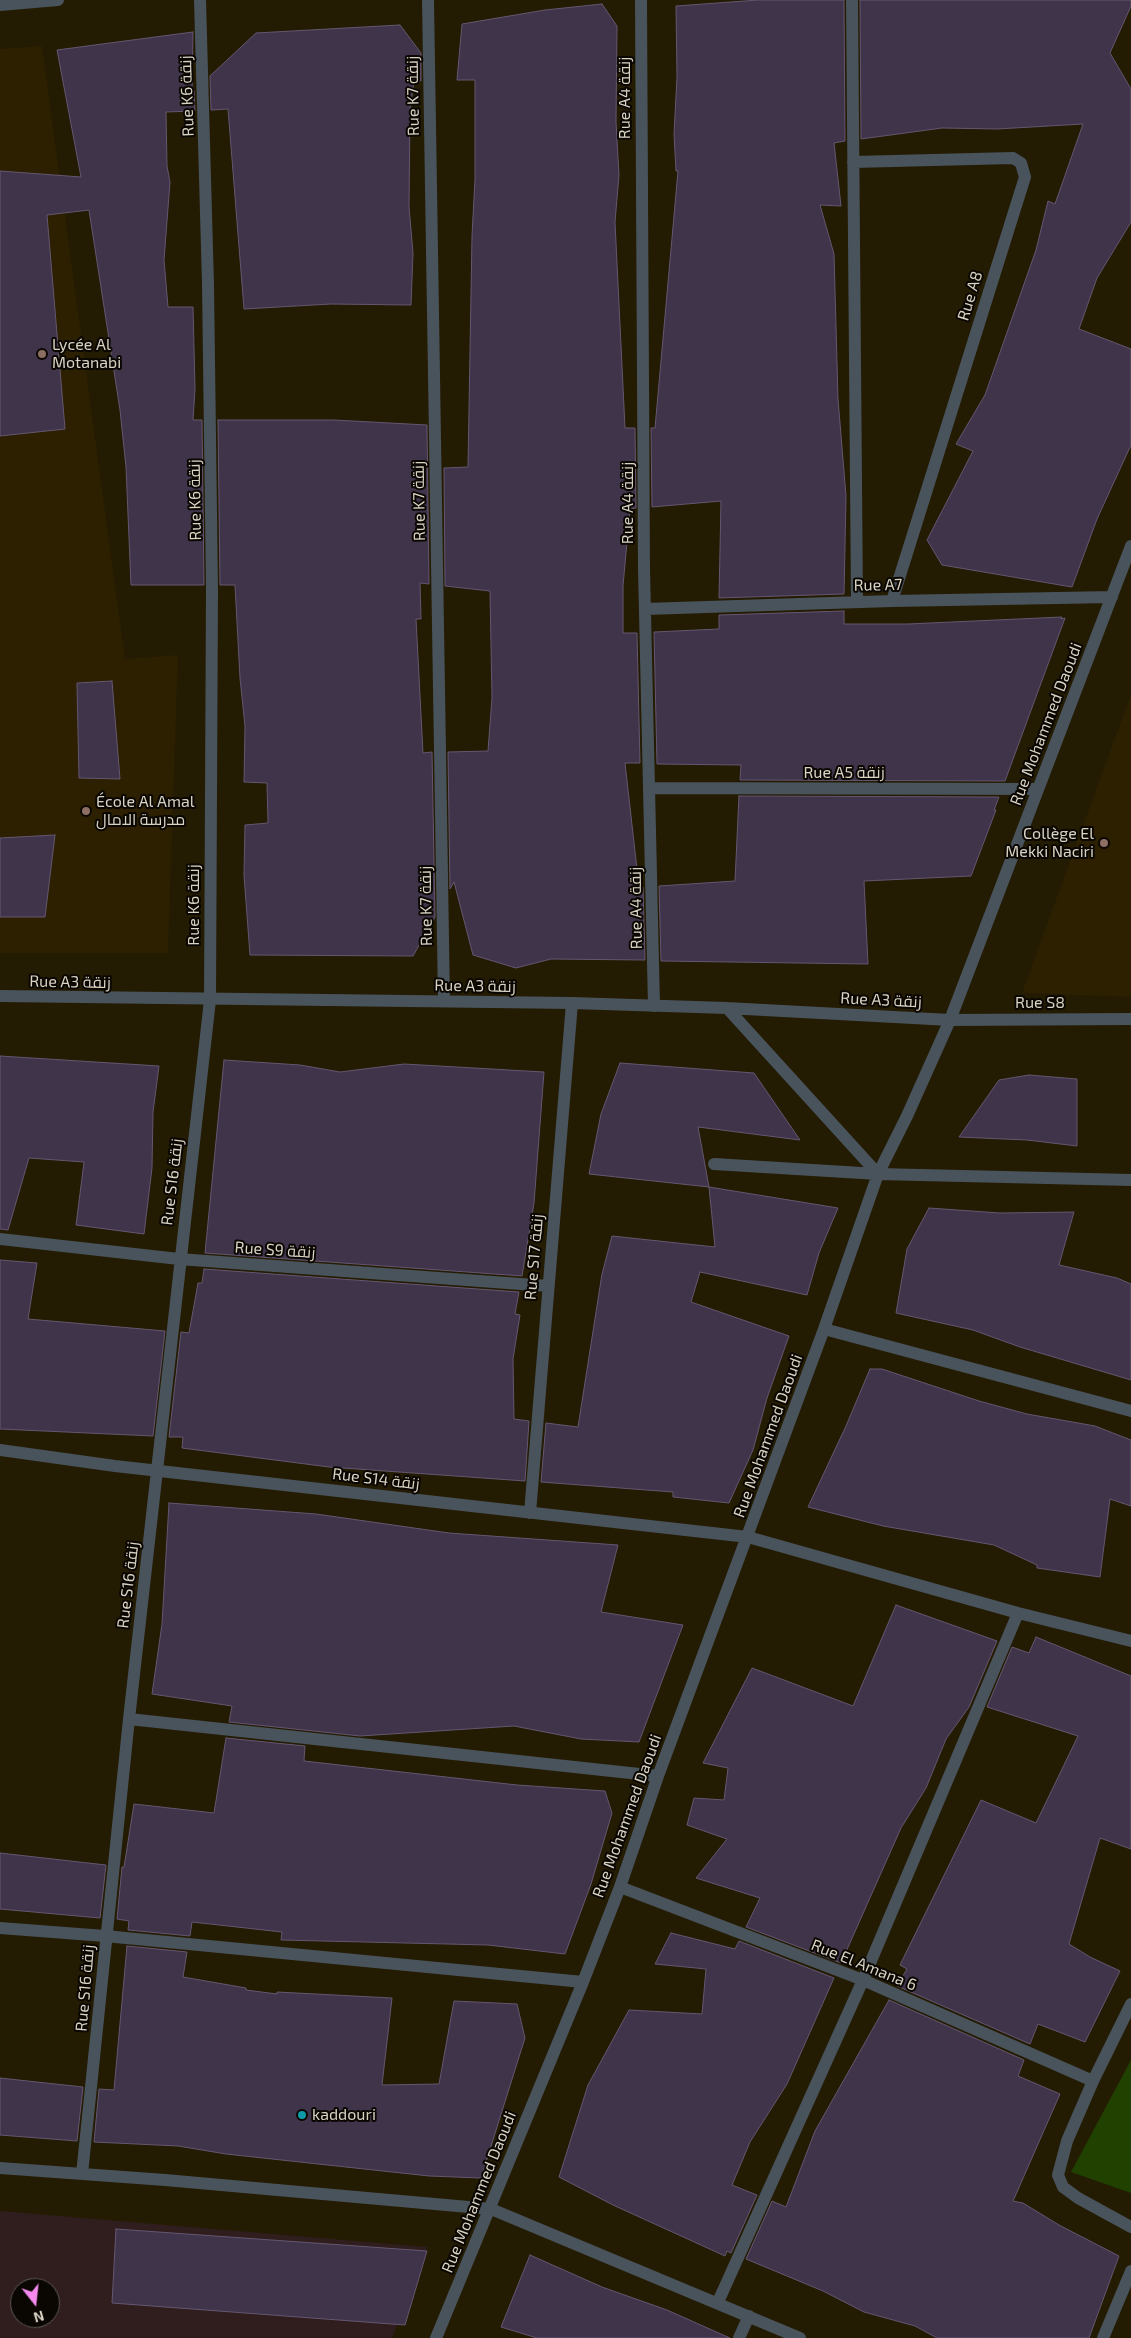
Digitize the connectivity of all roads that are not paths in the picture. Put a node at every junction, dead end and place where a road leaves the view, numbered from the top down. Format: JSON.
{"nodes":[{"id":1,"x":58,"y":0,"type":"edge"},
{"id":2,"x":200,"y":0,"type":"edge"},
{"id":3,"x":428,"y":0,"type":"edge"},
{"id":4,"x":641,"y":0,"type":"edge"},
{"id":5,"x":852,"y":0,"type":"edge"},
{"id":6,"x":0,"y":5,"type":"edge"},
{"id":7,"x":853,"y":162,"type":"junction"},
{"id":8,"x":1131,"y":546,"type":"edge"},
{"id":9,"x":1112,"y":597,"type":"junction"},
{"id":10,"x":892,"y":601,"type":"junction"},
{"id":11,"x":857,"y":602,"type":"junction"},
{"id":12,"x":645,"y":610,"type":"junction"},
{"id":13,"x":649,"y":788,"type":"junction"},
{"id":14,"x":1038,"y":789,"type":"junction"},
{"id":15,"x":0,"y":996,"type":"edge"},
{"id":16,"x":210,"y":1000,"type":"junction"},
{"id":17,"x":444,"y":1001,"type":"junction"},
{"id":18,"x":572,"y":1003,"type":"junction"},
{"id":19,"x":654,"y":1006,"type":"junction"},
{"id":20,"x":727,"y":1008,"type":"junction"},
{"id":21,"x":1131,"y":1019,"type":"edge"},
{"id":22,"x":950,"y":1020,"type":"junction"},
{"id":23,"x":714,"y":1164,"type":"dead end"},
{"id":24,"x":878,"y":1174,"type":"junction"},
{"id":25,"x":1131,"y":1180,"type":"edge"},
{"id":26,"x":0,"y":1240,"type":"edge"},
{"id":27,"x":179,"y":1259,"type":"junction"},
{"id":28,"x":548,"y":1286,"type":"junction"},
{"id":29,"x":824,"y":1329,"type":"junction"},
{"id":30,"x":1131,"y":1411,"type":"edge"},
{"id":31,"x":0,"y":1450,"type":"edge"},
{"id":32,"x":157,"y":1470,"type":"junction"},
{"id":33,"x":530,"y":1513,"type":"junction"},
{"id":34,"x":748,"y":1537,"type":"junction"},
{"id":35,"x":1018,"y":1613,"type":"junction"},
{"id":36,"x":1131,"y":1641,"type":"edge"},
{"id":37,"x":129,"y":1718,"type":"junction"},
{"id":38,"x":658,"y":1776,"type":"junction"},
{"id":39,"x":620,"y":1886,"type":"junction"},
{"id":40,"x":0,"y":1928,"type":"edge"},
{"id":41,"x":105,"y":1936,"type":"junction"},
{"id":42,"x":863,"y":1980,"type":"junction"},
{"id":43,"x":583,"y":1982,"type":"junction"},
{"id":44,"x":1131,"y":2004,"type":"edge"},
{"id":45,"x":1093,"y":2080,"type":"junction"},
{"id":46,"x":0,"y":2168,"type":"edge"},
{"id":47,"x":82,"y":2174,"type":"junction"},
{"id":48,"x":491,"y":2209,"type":"junction"},
{"id":49,"x":1131,"y":2227,"type":"edge"},
{"id":50,"x":1131,"y":2271,"type":"edge"},
{"id":51,"x":718,"y":2302,"type":"junction"},
{"id":52,"x":749,"y":2316,"type":"junction"},
{"id":53,"x":436,"y":2338,"type":"edge"},
{"id":54,"x":739,"y":2338,"type":"edge"},
{"id":55,"x":800,"y":2338,"type":"edge"},
{"id":56,"x":1103,"y":2338,"type":"edge"}],
"edges":[{"from":1,"to":6,"type":"street"},
{"from":2,"to":16,"type":"street","name":"Rue K6 زنقة"},
{"from":3,"to":17,"type":"street","name":"Rue K7 زنقة"},
{"from":4,"to":12,"type":"street","name":"Rue A4 زنقة"},
{"from":5,"to":7,"type":"street"},
{"from":7,"to":10,"type":"street","name":"Rue A8"},
{"from":7,"to":11,"type":"street"},
{"from":8,"to":9,"type":"street","name":"Rue Mohammed Daoudi"},
{"from":9,"to":10,"type":"street","name":"Rue A7"},
{"from":9,"to":14,"type":"street","name":"Rue Mohammed Daoudi"},
{"from":10,"to":11,"type":"street","name":"Rue A7"},
{"from":11,"to":12,"type":"street","name":"Rue A7"},
{"from":12,"to":13,"type":"street","name":"Rue A4 زنقة"},
{"from":13,"to":14,"type":"street","name":"Rue A5 زنقة"},
{"from":13,"to":19,"type":"street","name":"Rue A4 زنقة"},
{"from":14,"to":22,"type":"street","name":"Rue Mohammed Daoudi"},
{"from":15,"to":16,"type":"street","name":"Rue A3 زنقة"},
{"from":16,"to":17,"type":"street","name":"Rue A3 زنقة"},
{"from":16,"to":27,"type":"street","name":"Rue S16 زنقة"},
{"from":17,"to":18,"type":"street","name":"Rue A3 زنقة"},
{"from":18,"to":19,"type":"street","name":"Rue A3 زنقة"},
{"from":18,"to":28,"type":"street","name":"Rue S17 زنقة"},
{"from":19,"to":20,"type":"street","name":"Rue A3 زنقة"},
{"from":20,"to":22,"type":"street","name":"Rue A3 زنقة"},
{"from":20,"to":24,"type":"street"},
{"from":21,"to":22,"type":"street","name":"Rue S8"},
{"from":22,"to":24,"type":"street","name":"Rue Mohammed Daoudi"},
{"from":23,"to":24,"type":"street"},
{"from":24,"to":25,"type":"street"},
{"from":24,"to":29,"type":"street","name":"Rue Mohammed Daoudi"},
{"from":26,"to":27,"type":"street","name":"Rue S9 زنقة"},
{"from":27,"to":28,"type":"street","name":"Rue S9 زنقة"},
{"from":27,"to":32,"type":"street","name":"Rue S16 زنقة"},
{"from":28,"to":33,"type":"street","name":"Rue S17 زنقة"},
{"from":29,"to":30,"type":"street"},
{"from":29,"to":34,"type":"street","name":"Rue Mohammed Daoudi"},
{"from":31,"to":32,"type":"street","name":"Rue S14 زنقة"},
{"from":32,"to":33,"type":"street","name":"Rue S14 زنقة"},
{"from":32,"to":37,"type":"street","name":"Rue S16 زنقة"},
{"from":33,"to":34,"type":"street","name":"Rue S14 زنقة"},
{"from":34,"to":35,"type":"street","name":"Rue S14 زنقة"},
{"from":34,"to":38,"type":"street","name":"Rue Mohammed Daoudi"},
{"from":35,"to":36,"type":"street","name":"Rue S14 زنقة"},
{"from":35,"to":42,"type":"street"},
{"from":37,"to":38,"type":"street"},
{"from":37,"to":41,"type":"street","name":"Rue S16 زنقة"},
{"from":38,"to":39,"type":"street","name":"Rue Mohammed Daoudi"},
{"from":39,"to":42,"type":"street","name":"Rue El Amana 6"},
{"from":39,"to":43,"type":"street","name":"Rue Mohammed Daoudi"},
{"from":40,"to":41,"type":"street"},
{"from":41,"to":43,"type":"street"},
{"from":41,"to":47,"type":"street","name":"Rue S16 زنقة"},
{"from":42,"to":45,"type":"street","name":"Rue El Amana 6"},
{"from":42,"to":51,"type":"street"},
{"from":43,"to":48,"type":"street","name":"Rue Mohammed Daoudi"},
{"from":44,"to":45,"type":"street"},
{"from":45,"to":49,"type":"street"},
{"from":46,"to":47,"type":"street"},
{"from":47,"to":48,"type":"street"},
{"from":48,"to":51,"type":"street"},
{"from":48,"to":53,"type":"street","name":"Rue Mohammed Daoudi"},
{"from":50,"to":56,"type":"street"},
{"from":51,"to":52,"type":"street"},
{"from":52,"to":54,"type":"street"},
{"from":52,"to":55,"type":"street"}]}
